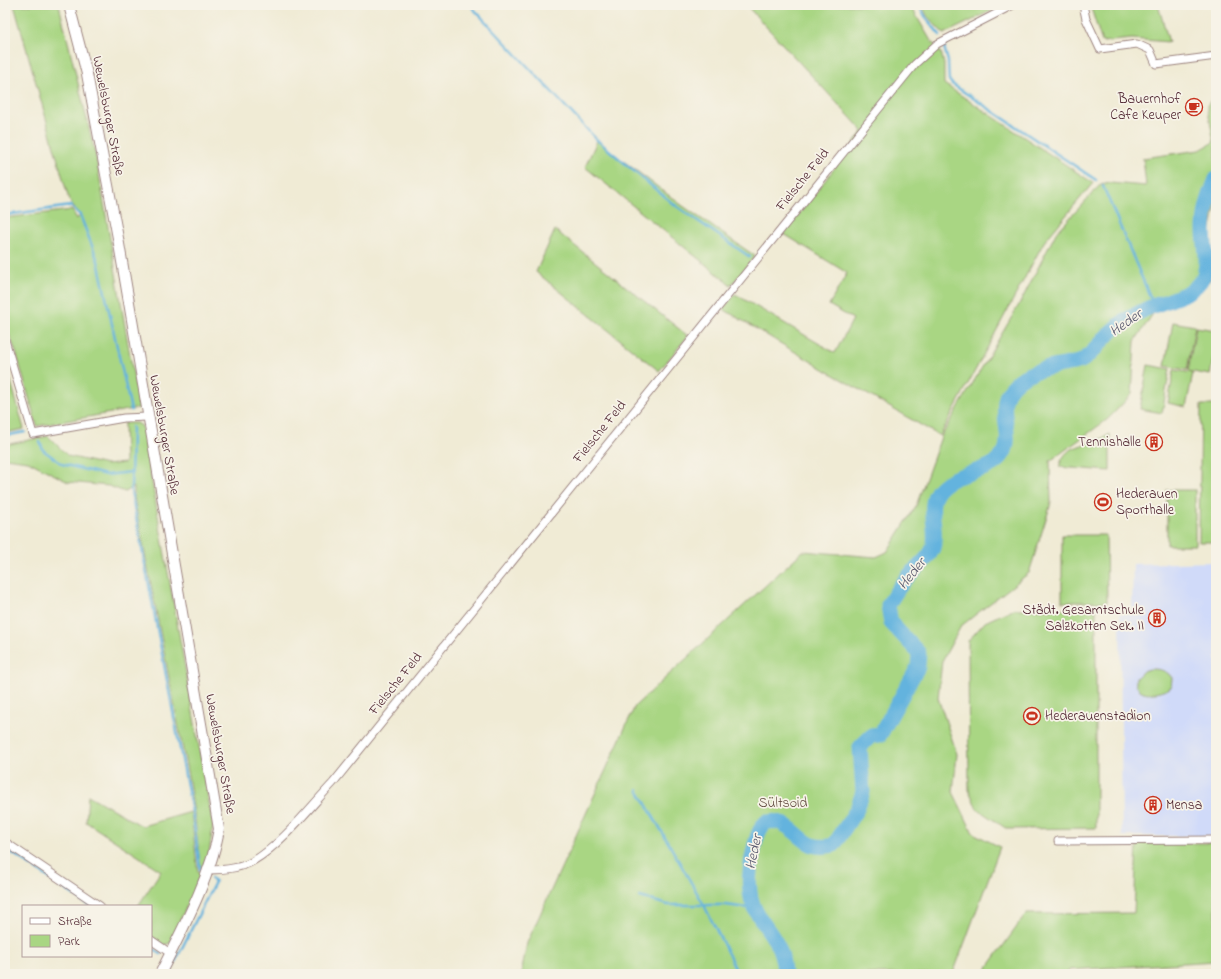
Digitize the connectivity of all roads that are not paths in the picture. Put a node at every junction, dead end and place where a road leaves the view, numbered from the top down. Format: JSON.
{"nodes":[{"id":1,"x":69,"y":5,"type":"edge"},
{"id":2,"x":1013,"y":5,"type":"edge"},
{"id":3,"x":1083,"y":5,"type":"edge"},
{"id":4,"x":1216,"y":56,"type":"edge"},
{"id":5,"x":5,"y":340,"type":"edge"},
{"id":6,"x":147,"y":417,"type":"junction"},
{"id":7,"x":1216,"y":840,"type":"edge"},
{"id":8,"x":1058,"y":841,"type":"dead end"},
{"id":9,"x":5,"y":842,"type":"edge"},
{"id":10,"x":208,"y":870,"type":"junction"},
{"id":11,"x":99,"y":905,"type":"edge"},
{"id":12,"x":152,"y":941,"type":"edge"},
{"id":13,"x":170,"y":953,"type":"junction"},
{"id":14,"x":160,"y":974,"type":"edge"}],
"edges":[{"from":1,"to":6,"type":"main road","name":"Wewelsburger Straße"},
{"from":2,"to":10,"type":"street","name":"Fielsche Feld"},
{"from":3,"to":4,"type":"street"},
{"from":5,"to":6,"type":"street"},
{"from":6,"to":10,"type":"main road","name":"Wewelsburger Straße"},
{"from":7,"to":8,"type":"street"},
{"from":9,"to":11,"type":"street"},
{"from":10,"to":13,"type":"main road","name":"Wewelsburger Straße"},
{"from":12,"to":13,"type":"street"},
{"from":13,"to":14,"type":"main road"}]}
